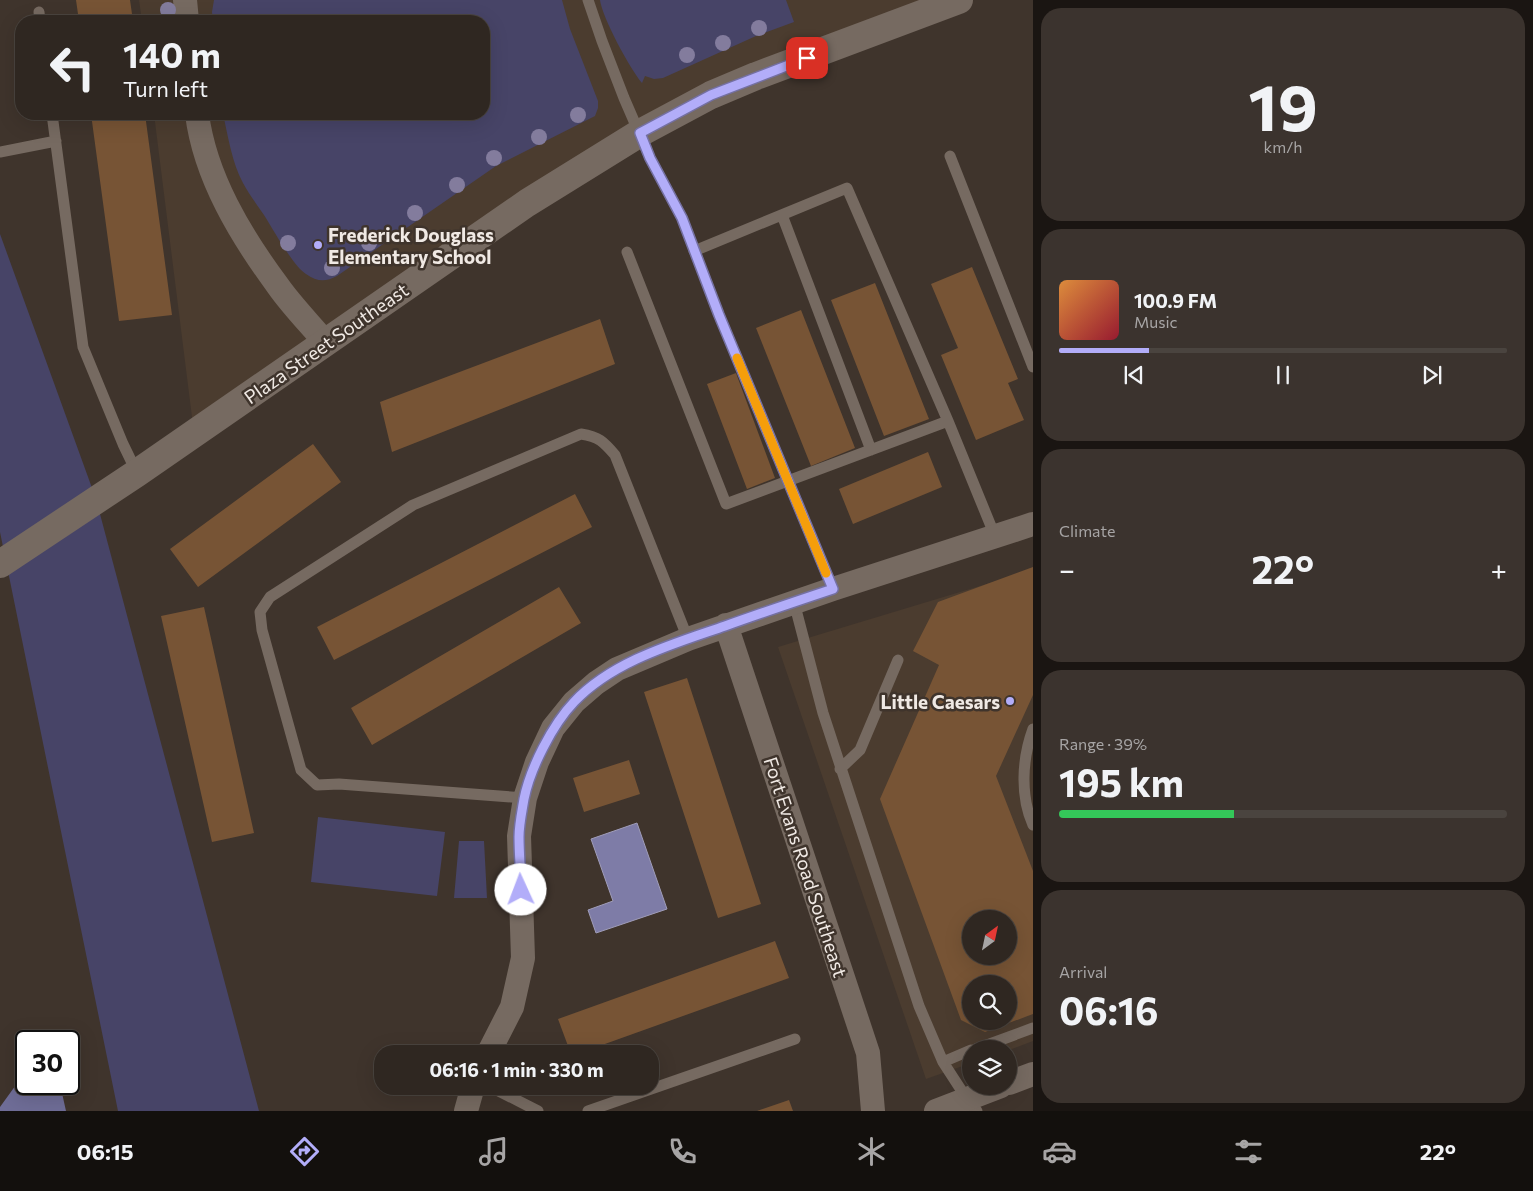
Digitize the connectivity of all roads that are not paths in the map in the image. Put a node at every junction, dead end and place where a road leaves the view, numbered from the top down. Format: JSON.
{"nodes":[{"id":1,"x":185,"y":0,"type":"edge"},
{"id":2,"x":588,"y":0,"type":"edge"},
{"id":3,"x":948,"y":2,"type":"edge"},
{"id":4,"x":186,"y":15,"type":"edge"},
{"id":5,"x":53,"y":120,"type":"edge"},
{"id":6,"x":198,"y":120,"type":"edge"},
{"id":7,"x":640,"y":133,"type":"junction"},
{"id":8,"x":56,"y":141,"type":"junction"},
{"id":9,"x":0,"y":152,"type":"edge"},
{"id":10,"x":950,"y":156,"type":"dead end"},
{"id":11,"x":782,"y":215,"type":"junction"},
{"id":12,"x":694,"y":251,"type":"junction"},
{"id":13,"x":627,"y":252,"type":"dead end"},
{"id":14,"x":325,"y":342,"type":"junction"},
{"id":15,"x":1033,"y":367,"type":"edge"},
{"id":16,"x":948,"y":421,"type":"junction"},
{"id":17,"x":871,"y":450,"type":"junction"},
{"id":18,"x":137,"y":472,"type":"junction"},
{"id":19,"x":788,"y":482,"type":"junction"},
{"id":20,"x":1033,"y":524,"type":"edge"},
{"id":21,"x":995,"y":536,"type":"junction"},
{"id":22,"x":0,"y":564,"type":"edge"},
{"id":23,"x":833,"y":589,"type":"junction"},
{"id":24,"x":794,"y":602,"type":"junction"},
{"id":25,"x":726,"y":625,"type":"junction"},
{"id":26,"x":688,"y":638,"type":"junction"},
{"id":27,"x":898,"y":660,"type":"dead end"},
{"id":28,"x":1033,"y":729,"type":"edge"},
{"id":29,"x":840,"y":769,"type":"junction"},
{"id":30,"x":524,"y":798,"type":"junction"},
{"id":31,"x":1033,"y":826,"type":"edge"},
{"id":32,"x":1033,"y":1028,"type":"edge"},
{"id":33,"x":795,"y":1039,"type":"dead end"},
{"id":34,"x":1000,"y":1040,"type":"edge"},
{"id":35,"x":493,"y":1045,"type":"edge"},
{"id":36,"x":962,"y":1054,"type":"edge"},
{"id":37,"x":943,"y":1062,"type":"junction"},
{"id":38,"x":1033,"y":1074,"type":"edge"},
{"id":39,"x":1017,"y":1080,"type":"edge"},
{"id":40,"x":470,"y":1095,"type":"edge"},
{"id":41,"x":507,"y":1095,"type":"edge"},
{"id":42,"x":987,"y":1095,"type":"edge"},
{"id":43,"x":972,"y":1105,"type":"edge"},
{"id":44,"x":466,"y":1111,"type":"edge"},
{"id":45,"x":538,"y":1111,"type":"edge"},
{"id":46,"x":588,"y":1111,"type":"edge"},
{"id":47,"x":873,"y":1111,"type":"edge"},
{"id":48,"x":936,"y":1111,"type":"edge"}],
"edges":[{"from":1,"to":4,"type":"street"},
{"from":2,"to":7,"type":"lane"},
{"from":3,"to":7,"type":"main road","name":"Plaza Street Southeast"},
{"from":5,"to":8,"type":"lane"},
{"from":6,"to":14,"type":"street"},
{"from":7,"to":12,"type":"lane"},
{"from":7,"to":14,"type":"main road","name":"Plaza Street Southeast"},
{"from":8,"to":9,"type":"lane"},
{"from":8,"to":18,"type":"lane"},
{"from":10,"to":15,"type":"lane"},
{"from":11,"to":12,"type":"lane"},
{"from":11,"to":16,"type":"lane"},
{"from":11,"to":17,"type":"lane"},
{"from":12,"to":19,"type":"lane"},
{"from":13,"to":19,"type":"lane"},
{"from":14,"to":18,"type":"main road","name":"Plaza Street Southeast"},
{"from":16,"to":17,"type":"lane"},
{"from":16,"to":21,"type":"lane"},
{"from":17,"to":19,"type":"lane"},
{"from":18,"to":22,"type":"main road","name":"Plaza Street Southeast"},
{"from":19,"to":23,"type":"lane"},
{"from":20,"to":21,"type":"street"},
{"from":21,"to":23,"type":"street"},
{"from":23,"to":24,"type":"street"},
{"from":24,"to":25,"type":"street"},
{"from":24,"to":29,"type":"lane"},
{"from":25,"to":26,"type":"street"},
{"from":25,"to":47,"type":"street","name":"Fort Evans Road Southeast"},
{"from":26,"to":30,"type":"street"},
{"from":26,"to":30,"type":"lane"},
{"from":27,"to":29,"type":"lane"},
{"from":28,"to":31,"type":"lane"},
{"from":29,"to":37,"type":"lane"},
{"from":30,"to":35,"type":"street"},
{"from":32,"to":34,"type":"lane"},
{"from":33,"to":46,"type":"lane"},
{"from":36,"to":37,"type":"lane"},
{"from":37,"to":43,"type":"lane"},
{"from":38,"to":39,"type":"street"},
{"from":40,"to":44,"type":"street"},
{"from":41,"to":45,"type":"lane"},
{"from":42,"to":43,"type":"street"},
{"from":43,"to":48,"type":"street"}]}
